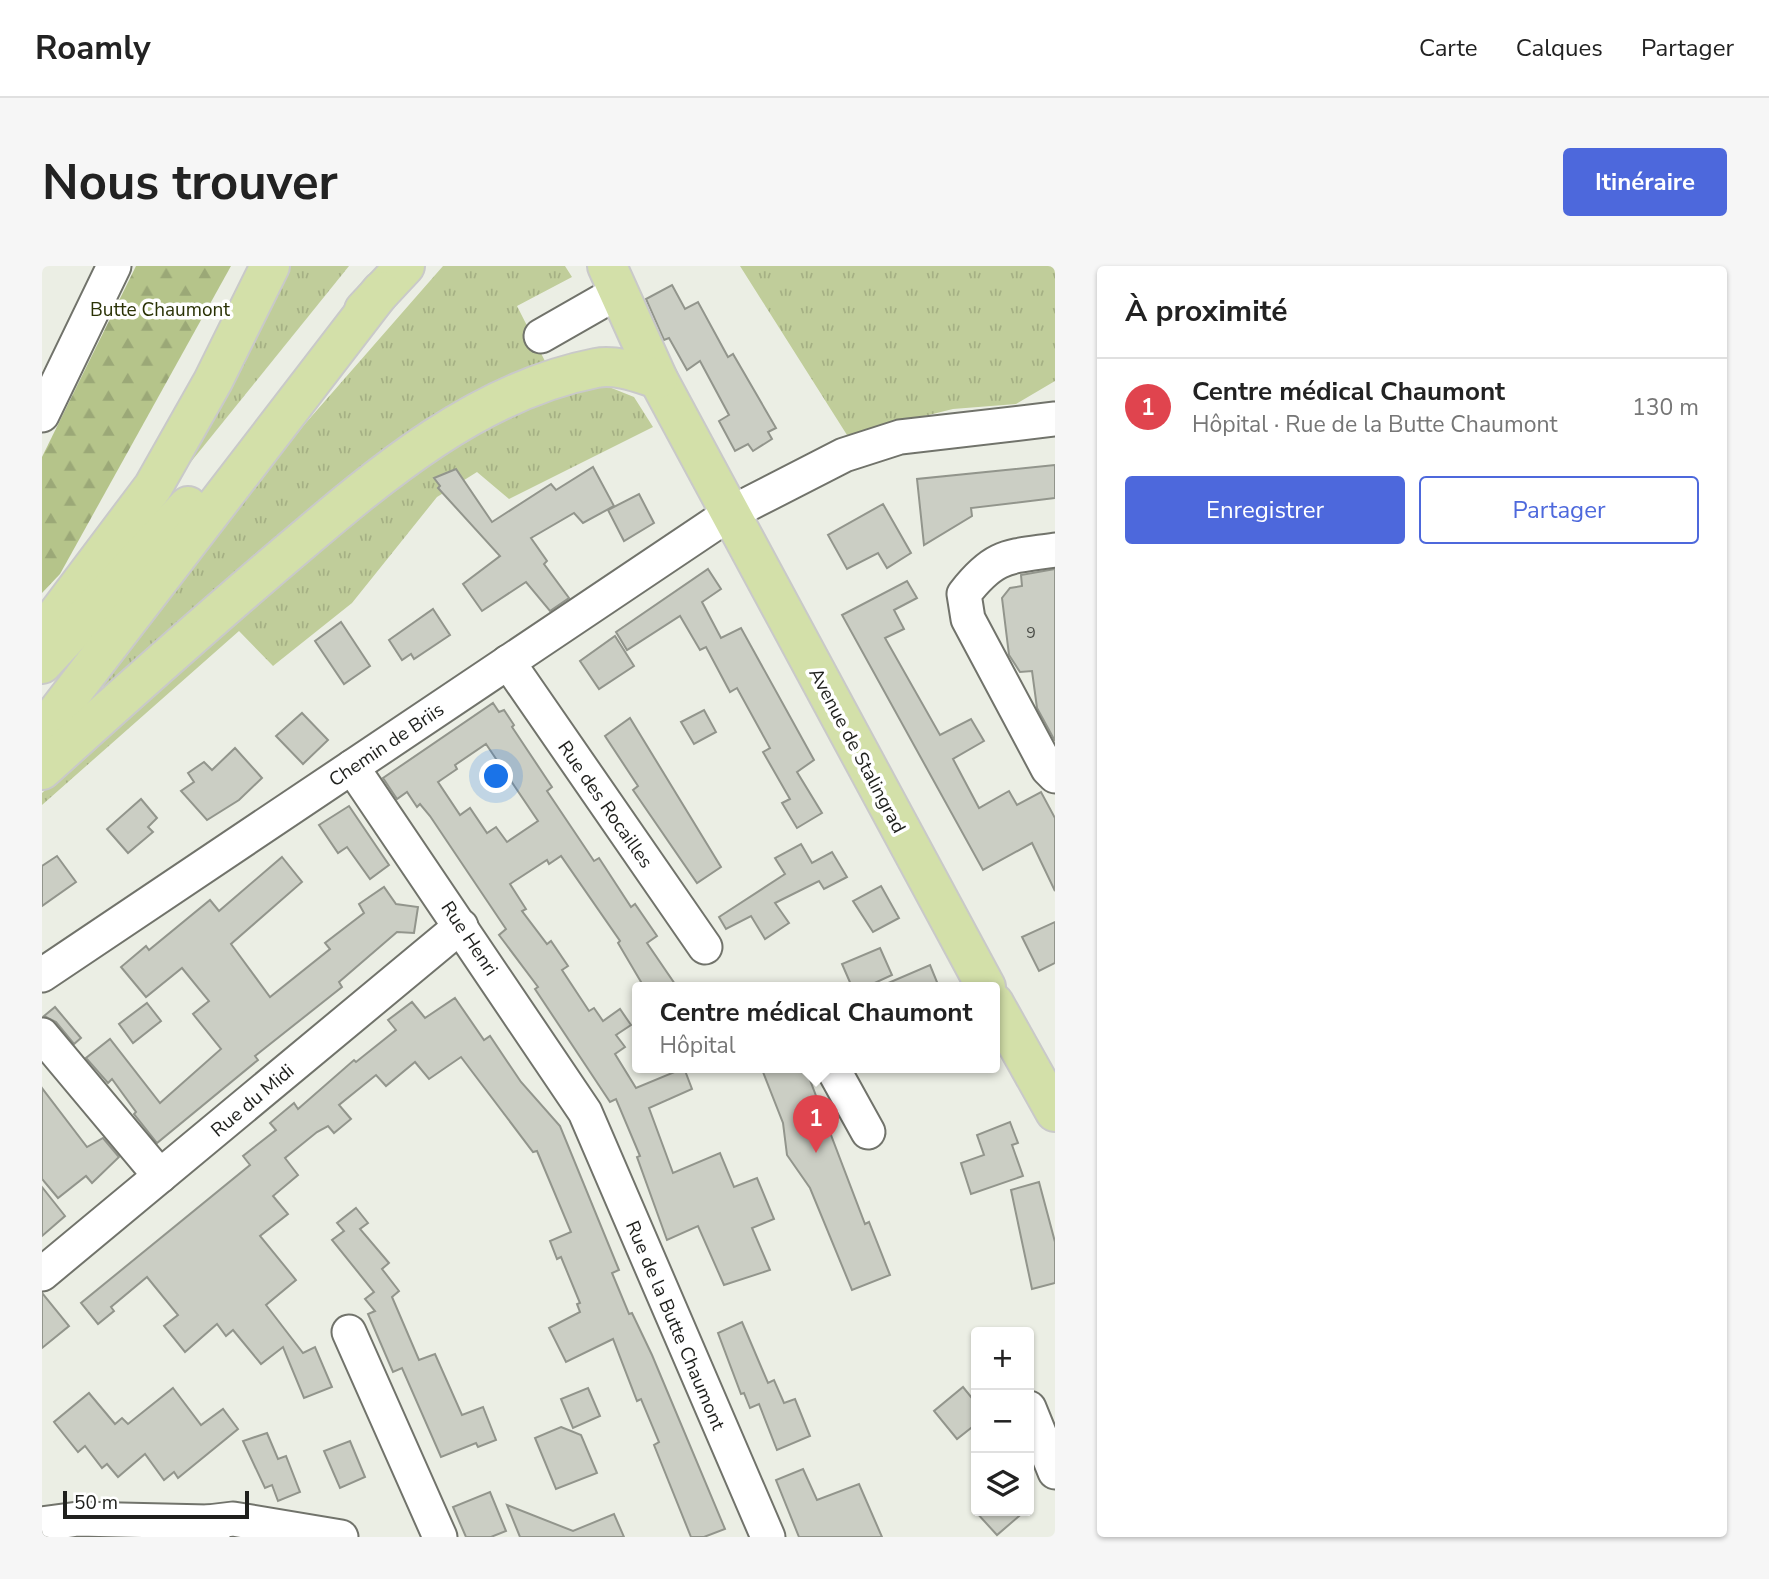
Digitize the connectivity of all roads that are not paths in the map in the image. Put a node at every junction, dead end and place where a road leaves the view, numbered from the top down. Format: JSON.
{"nodes":[{"id":1,"x":114,"y":266,"type":"edge"},
{"id":2,"x":270,"y":266,"type":"edge"},
{"id":3,"x":584,"y":266,"type":"edge"},
{"id":4,"x":393,"y":279,"type":"edge"},
{"id":5,"x":605,"y":283,"type":"edge"},
{"id":6,"x":541,"y":336,"type":"dead end"},
{"id":7,"x":658,"y":379,"type":"junction"},
{"id":8,"x":42,"y":415,"type":"edge"},
{"id":9,"x":1055,"y":419,"type":"edge"},
{"id":10,"x":729,"y":514,"type":"junction"},
{"id":11,"x":1055,"y":550,"type":"edge"},
{"id":12,"x":42,"y":635,"type":"edge"},
{"id":13,"x":508,"y":662,"type":"junction"},
{"id":14,"x":42,"y":664,"type":"edge"},
{"id":15,"x":42,"y":732,"type":"edge"},
{"id":16,"x":352,"y":767,"type":"junction"},
{"id":17,"x":42,"y":770,"type":"edge"},
{"id":18,"x":1055,"y":776,"type":"edge"},
{"id":19,"x":461,"y":926,"type":"junction"},
{"id":20,"x":705,"y":947,"type":"dead end"},
{"id":21,"x":42,"y":975,"type":"edge"},
{"id":22,"x":982,"y":982,"type":"edge"},
{"id":23,"x":1000,"y":1012,"type":"edge"},
{"id":24,"x":42,"y":1035,"type":"edge"},
{"id":25,"x":835,"y":1073,"type":"edge"},
{"id":26,"x":585,"y":1112,"type":"joint"},
{"id":27,"x":1055,"y":1112,"type":"edge"},
{"id":28,"x":867,"y":1132,"type":"dead end"},
{"id":29,"x":160,"y":1176,"type":"junction"},
{"id":30,"x":42,"y":1275,"type":"edge"},
{"id":31,"x":349,"y":1332,"type":"dead end"},
{"id":32,"x":1034,"y":1420,"type":"edge"},
{"id":33,"x":1055,"y":1472,"type":"edge"},
{"id":34,"x":42,"y":1524,"type":"edge"},
{"id":35,"x":109,"y":1528,"type":"edge"},
{"id":36,"x":210,"y":1530,"type":"edge"},
{"id":37,"x":341,"y":1537,"type":"edge"},
{"id":38,"x":440,"y":1537,"type":"edge"},
{"id":39,"x":768,"y":1537,"type":"edge"}],
"edges":[{"from":1,"to":8,"type":"street"},
{"from":2,"to":12,"type":"main road"},
{"from":3,"to":5,"type":"main road","name":"Avenue de Stalingrad"},
{"from":4,"to":14,"type":"main road"},
{"from":4,"to":15,"type":"main road"},
{"from":5,"to":6,"type":"street"},
{"from":5,"to":7,"type":"main road","name":"Avenue de Stalingrad"},
{"from":7,"to":10,"type":"main road","name":"Avenue de Stalingrad"},
{"from":7,"to":17,"type":"main road"},
{"from":9,"to":10,"type":"street","name":"Chemin de Briis"},
{"from":10,"to":13,"type":"street","name":"Chemin de Briis"},
{"from":10,"to":22,"type":"main road","name":"Avenue de Stalingrad"},
{"from":11,"to":18,"type":"street"},
{"from":13,"to":16,"type":"street","name":"Chemin de Briis"},
{"from":13,"to":20,"type":"street","name":"Rue des Rocailles"},
{"from":16,"to":19,"type":"street","name":"Rue Henri"},
{"from":16,"to":21,"type":"street","name":"Chemin de Briis"},
{"from":19,"to":26,"type":"street","name":"Rue Henri"},
{"from":19,"to":29,"type":"street","name":"Rue du Midi"},
{"from":23,"to":27,"type":"main road"},
{"from":24,"to":29,"type":"street"},
{"from":25,"to":28,"type":"street"},
{"from":26,"to":39,"type":"street","name":"Rue de la Butte Chaumont"},
{"from":29,"to":30,"type":"street","name":"Rue du Midi"},
{"from":31,"to":38,"type":"street"},
{"from":32,"to":33,"type":"street"},
{"from":34,"to":35,"type":"street"},
{"from":35,"to":36,"type":"street"},
{"from":36,"to":37,"type":"street"}]}
